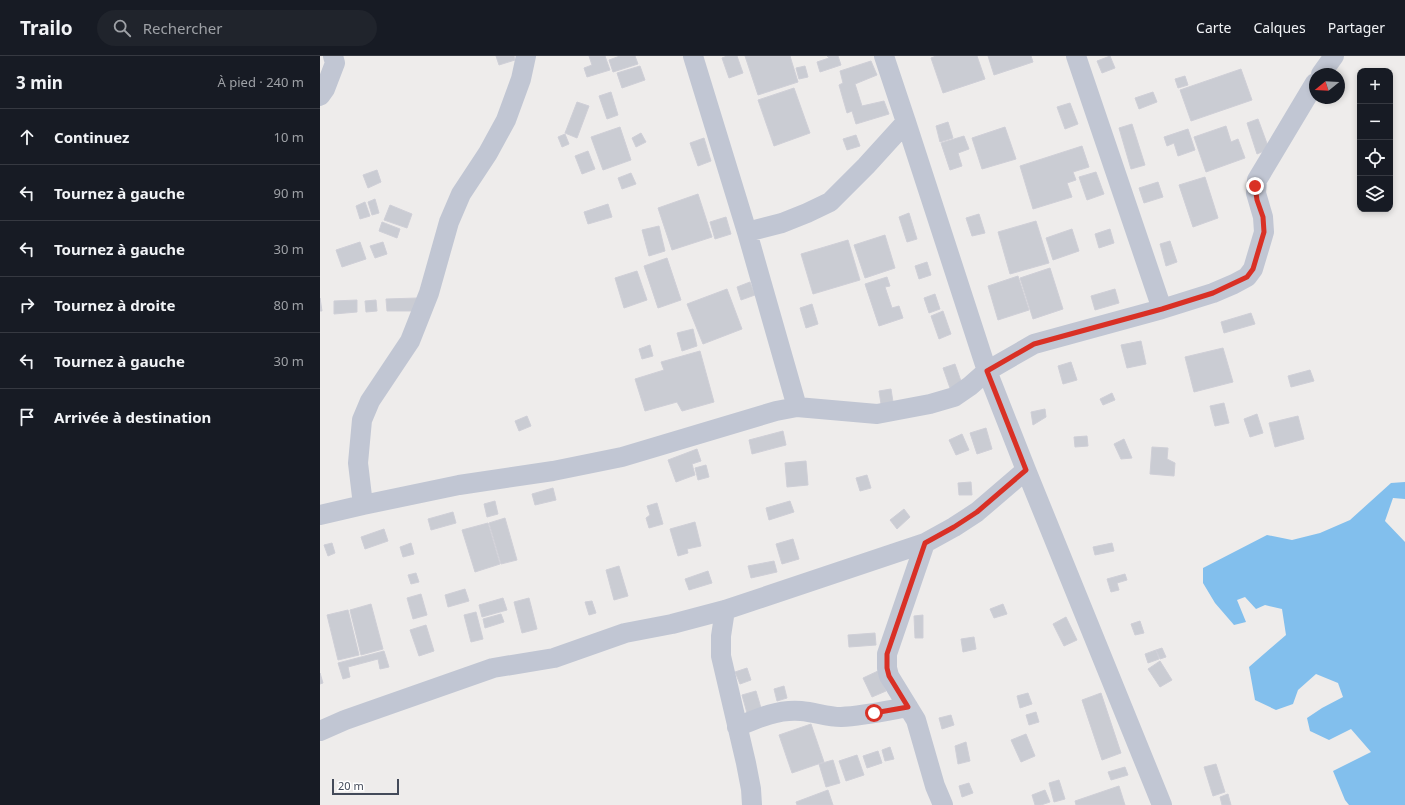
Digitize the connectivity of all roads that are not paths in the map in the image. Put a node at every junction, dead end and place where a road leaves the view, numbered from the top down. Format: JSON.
{"nodes":[{"id":1,"x":333,"y":56,"type":"edge"},
{"id":2,"x":526,"y":56,"type":"edge"},
{"id":3,"x":693,"y":56,"type":"edge"},
{"id":4,"x":884,"y":56,"type":"edge"},
{"id":5,"x":1076,"y":56,"type":"edge"},
{"id":6,"x":1334,"y":56,"type":"edge"},
{"id":7,"x":1325,"y":68,"type":"edge"},
{"id":8,"x":1309,"y":93,"type":"edge"},
{"id":9,"x":320,"y":96,"type":"edge"},
{"id":10,"x":906,"y":122,"type":"junction"},
{"id":11,"x":747,"y":232,"type":"junction"},
{"id":12,"x":1162,"y":309,"type":"junction"},
{"id":13,"x":987,"y":371,"type":"junction"},
{"id":14,"x":796,"y":407,"type":"junction"},
{"id":15,"x":1026,"y":470,"type":"junction"},
{"id":16,"x":363,"y":505,"type":"junction"},
{"id":17,"x":320,"y":515,"type":"edge"},
{"id":18,"x":925,"y":543,"type":"junction"},
{"id":19,"x":725,"y":610,"type":"junction"},
{"id":20,"x":908,"y":707,"type":"junction"},
{"id":21,"x":737,"y":727,"type":"junction"},
{"id":22,"x":320,"y":731,"type":"edge"},
{"id":23,"x":752,"y":805,"type":"edge"},
{"id":24,"x":944,"y":805,"type":"edge"},
{"id":25,"x":1162,"y":805,"type":"edge"}],
"edges":[{"from":1,"to":9,"type":"street"},
{"from":2,"to":16,"type":"street"},
{"from":3,"to":11,"type":"street"},
{"from":4,"to":10,"type":"street"},
{"from":5,"to":12,"type":"street"},
{"from":6,"to":7,"type":"street"},
{"from":8,"to":12,"type":"street"},
{"from":10,"to":11,"type":"street"},
{"from":10,"to":13,"type":"street"},
{"from":11,"to":14,"type":"street"},
{"from":12,"to":13,"type":"street"},
{"from":13,"to":14,"type":"street"},
{"from":13,"to":15,"type":"street"},
{"from":14,"to":16,"type":"street"},
{"from":15,"to":18,"type":"street"},
{"from":15,"to":25,"type":"street"},
{"from":16,"to":17,"type":"street"},
{"from":18,"to":19,"type":"street"},
{"from":18,"to":20,"type":"street"},
{"from":19,"to":21,"type":"street"},
{"from":19,"to":22,"type":"street"},
{"from":20,"to":21,"type":"street"},
{"from":20,"to":24,"type":"street"},
{"from":21,"to":23,"type":"street"}]}
